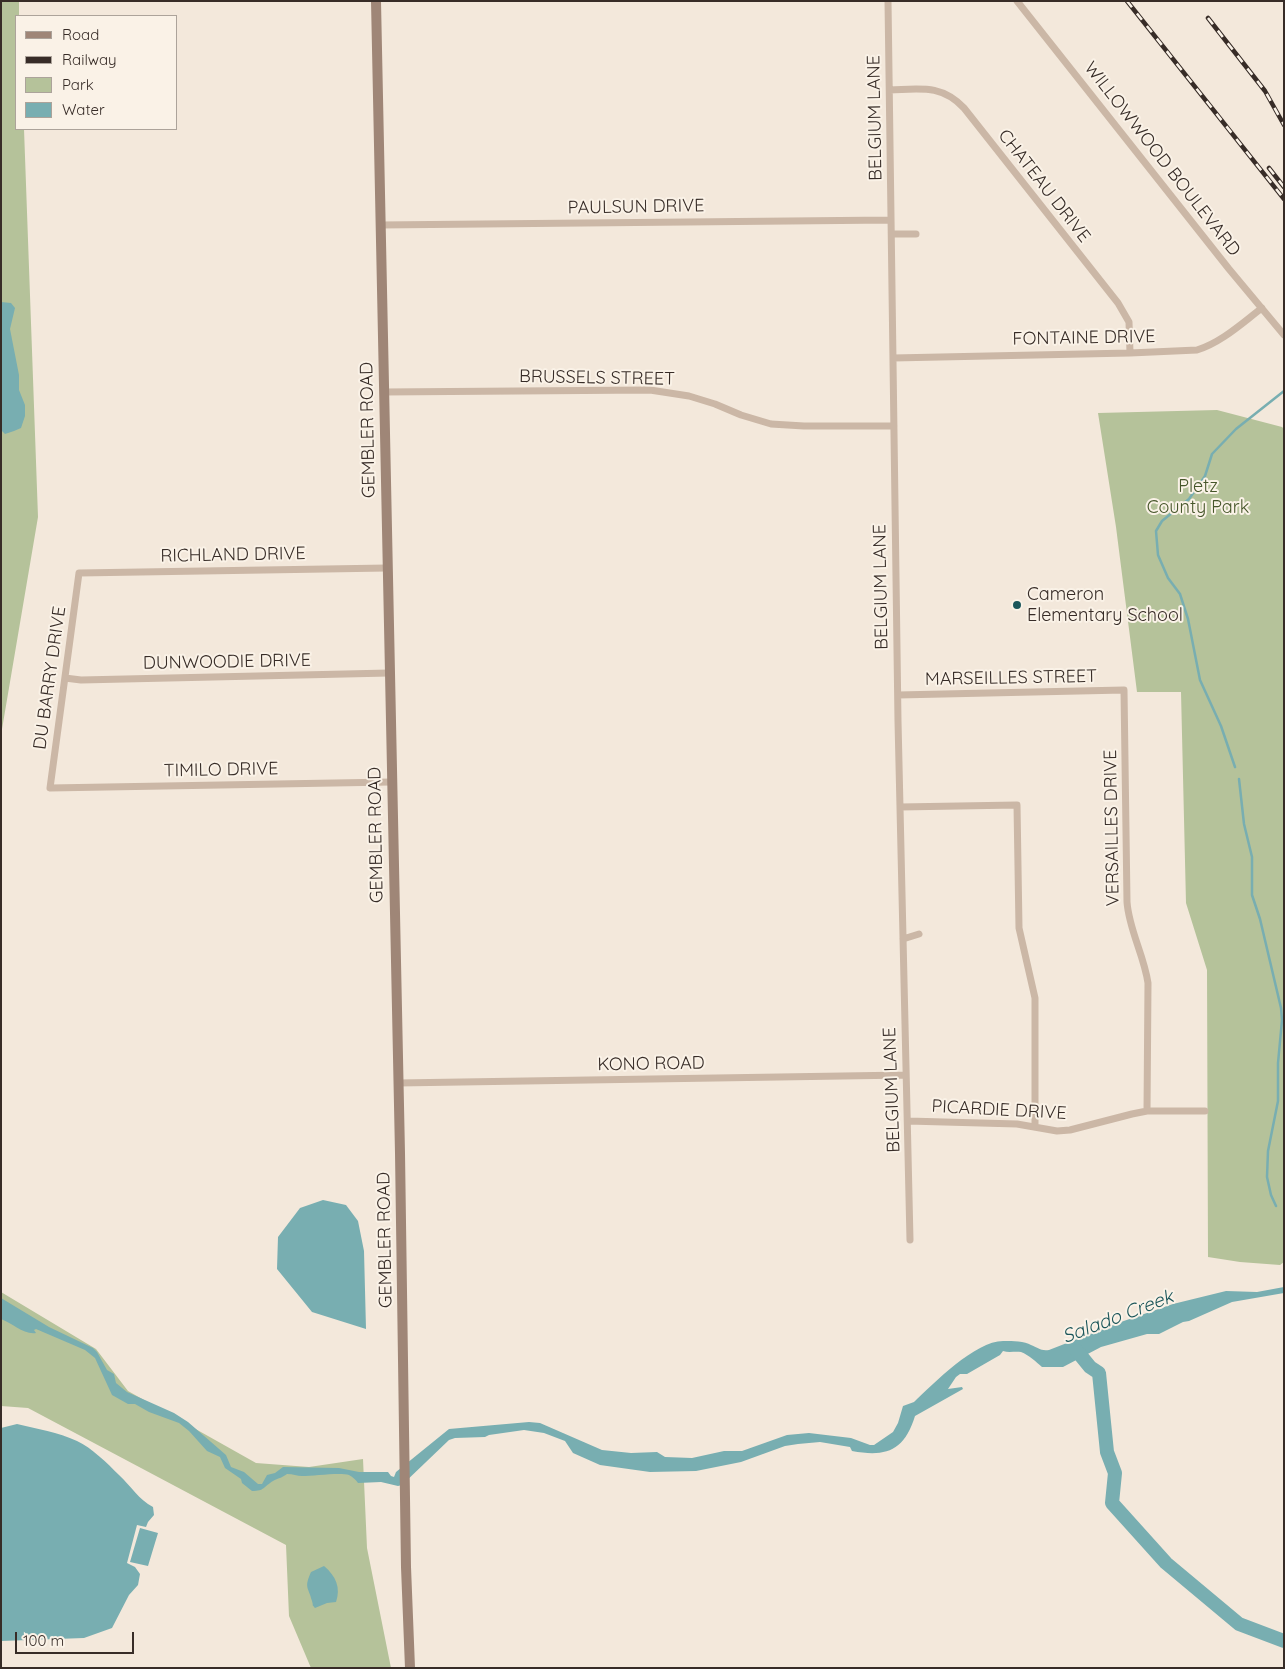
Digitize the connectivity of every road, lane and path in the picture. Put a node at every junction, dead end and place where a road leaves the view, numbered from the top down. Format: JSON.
{"nodes":[{"id":1,"x":376,"y":1,"type":"edge"},
{"id":2,"x":888,"y":1,"type":"edge"},
{"id":3,"x":1017,"y":1,"type":"edge"},
{"id":4,"x":890,"y":90,"type":"junction"},
{"id":5,"x":892,"y":220,"type":"junction"},
{"id":6,"x":380,"y":225,"type":"junction"},
{"id":7,"x":892,"y":234,"type":"junction"},
{"id":8,"x":916,"y":234,"type":"dead end"},
{"id":9,"x":1262,"y":308,"type":"junction"},
{"id":10,"x":1284,"y":335,"type":"edge"},
{"id":11,"x":1130,"y":353,"type":"junction"},
{"id":12,"x":893,"y":358,"type":"junction"},
{"id":13,"x":384,"y":392,"type":"junction"},
{"id":14,"x":894,"y":426,"type":"junction"},
{"id":15,"x":387,"y":568,"type":"junction"},
{"id":16,"x":79,"y":572,"type":"joint"},
{"id":17,"x":389,"y":673,"type":"junction"},
{"id":18,"x":65,"y":678,"type":"junction"},
{"id":19,"x":1124,"y":690,"type":"joint"},
{"id":20,"x":898,"y":696,"type":"junction"},
{"id":21,"x":392,"y":782,"type":"junction"},
{"id":22,"x":50,"y":788,"type":"joint"},
{"id":23,"x":900,"y":807,"type":"junction"},
{"id":24,"x":919,"y":934,"type":"dead end"},
{"id":25,"x":903,"y":939,"type":"junction"},
{"id":26,"x":906,"y":1075,"type":"junction"},
{"id":27,"x":398,"y":1083,"type":"junction"},
{"id":28,"x":1147,"y":1111,"type":"junction"},
{"id":29,"x":1206,"y":1112,"type":"dead end"},
{"id":30,"x":908,"y":1121,"type":"junction"},
{"id":31,"x":1035,"y":1126,"type":"junction"},
{"id":32,"x":910,"y":1240,"type":"dead end"},
{"id":33,"x":410,"y":1668,"type":"edge"}],
"edges":[{"from":1,"to":6,"type":"main road","name":"GEMBLER ROAD"},
{"from":2,"to":4,"type":"street","name":"BELGIUM LANE"},
{"from":3,"to":9,"type":"street","name":"WILLOWWOOD BOULEVARD"},
{"from":4,"to":5,"type":"street","name":"BELGIUM LANE"},
{"from":4,"to":11,"type":"street","name":"CHATEAU DRIVE"},
{"from":5,"to":6,"type":"street","name":"PAULSUN DRIVE"},
{"from":5,"to":7,"type":"street","name":"BELGIUM LANE"},
{"from":6,"to":13,"type":"main road","name":"GEMBLER ROAD"},
{"from":7,"to":8,"type":"street"},
{"from":7,"to":12,"type":"street","name":"BELGIUM LANE"},
{"from":9,"to":10,"type":"street","name":"WILLOWWOOD BOULEVARD"},
{"from":9,"to":11,"type":"street","name":"FONTAINE DRIVE"},
{"from":11,"to":12,"type":"street","name":"FONTAINE DRIVE"},
{"from":12,"to":14,"type":"street","name":"BELGIUM LANE"},
{"from":13,"to":14,"type":"street","name":"BRUSSELS STREET"},
{"from":13,"to":15,"type":"main road","name":"GEMBLER ROAD"},
{"from":14,"to":20,"type":"street","name":"BELGIUM LANE"},
{"from":15,"to":16,"type":"street","name":"RICHLAND DRIVE"},
{"from":15,"to":17,"type":"main road","name":"GEMBLER ROAD"},
{"from":16,"to":18,"type":"street","name":"DU BARRY DRIVE"},
{"from":17,"to":18,"type":"street","name":"DUNWOODIE DRIVE"},
{"from":17,"to":21,"type":"main road","name":"GEMBLER ROAD"},
{"from":18,"to":22,"type":"street","name":"DU BARRY DRIVE"},
{"from":19,"to":20,"type":"street","name":"MARSEILLES STREET"},
{"from":19,"to":28,"type":"street","name":"VERSAILLES DRIVE"},
{"from":20,"to":23,"type":"street","name":"BELGIUM LANE"},
{"from":21,"to":22,"type":"street","name":"TIMILO DRIVE"},
{"from":21,"to":27,"type":"main road","name":"GEMBLER ROAD"},
{"from":23,"to":25,"type":"street","name":"BELGIUM LANE"},
{"from":23,"to":31,"type":"street"},
{"from":24,"to":25,"type":"street"},
{"from":25,"to":26,"type":"street","name":"BELGIUM LANE"},
{"from":26,"to":27,"type":"street","name":"KONO ROAD"},
{"from":26,"to":30,"type":"street","name":"BELGIUM LANE"},
{"from":27,"to":33,"type":"main road","name":"GEMBLER ROAD"},
{"from":28,"to":29,"type":"street","name":"PICARDIE DRIVE"},
{"from":28,"to":31,"type":"street","name":"PICARDIE DRIVE"},
{"from":30,"to":31,"type":"street","name":"PICARDIE DRIVE"},
{"from":30,"to":32,"type":"street","name":"BELGIUM LANE"}]}
